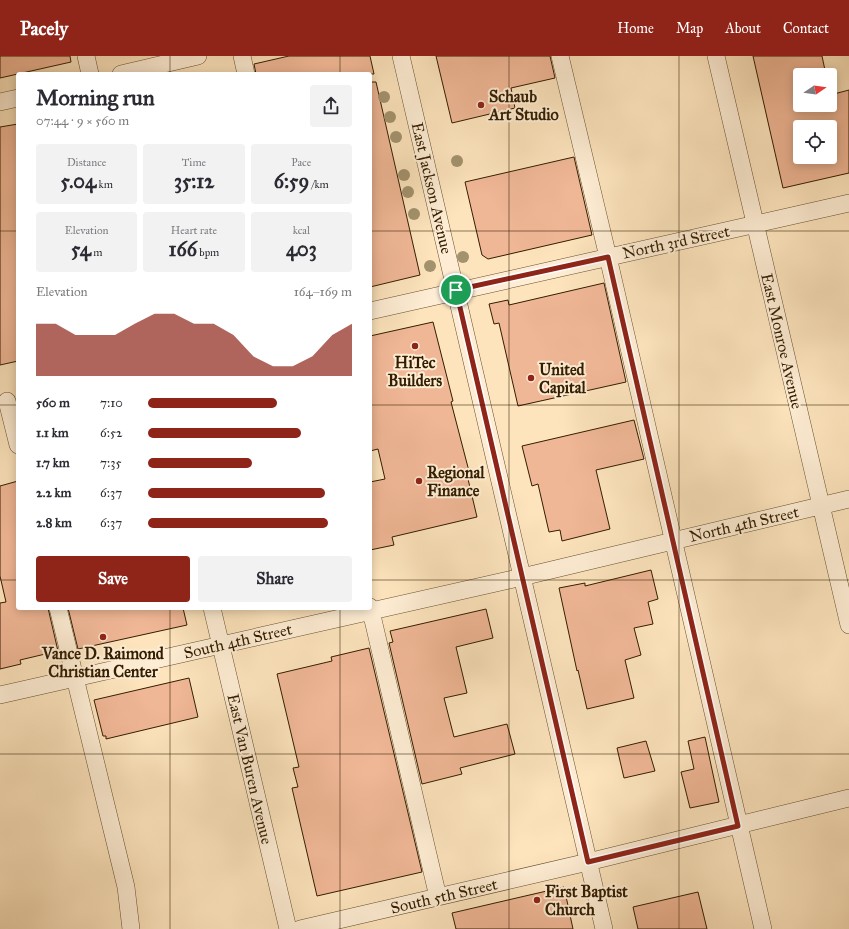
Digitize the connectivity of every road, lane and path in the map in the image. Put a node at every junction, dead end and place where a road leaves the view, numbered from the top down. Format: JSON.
{"nodes":[{"id":1,"x":86,"y":56,"type":"edge"},
{"id":2,"x":198,"y":56,"type":"edge"},
{"id":3,"x":242,"y":56,"type":"edge"},
{"id":4,"x":401,"y":56,"type":"edge"},
{"id":5,"x":560,"y":56,"type":"edge"},
{"id":6,"x":716,"y":56,"type":"edge"},
{"id":7,"x":90,"y":72,"type":"edge"},
{"id":8,"x":130,"y":72,"type":"edge"},
{"id":9,"x":246,"y":72,"type":"edge"},
{"id":10,"x":16,"y":98,"type":"edge"},
{"id":11,"x":0,"y":102,"type":"edge"},
{"id":12,"x":849,"y":203,"type":"edge"},
{"id":13,"x":755,"y":224,"type":"junction"},
{"id":14,"x":608,"y":257,"type":"junction"},
{"id":15,"x":456,"y":290,"type":"junction"},
{"id":16,"x":372,"y":311,"type":"edge"},
{"id":17,"x":8,"y":400,"type":"edge"},
{"id":18,"x":16,"y":436,"type":"edge"},
{"id":19,"x":849,"y":499,"type":"edge"},
{"id":20,"x":821,"y":505,"type":"junction"},
{"id":21,"x":673,"y":541,"type":"junction"},
{"id":22,"x":522,"y":577,"type":"junction"},
{"id":23,"x":372,"y":609,"type":"edge"},
{"id":24,"x":58,"y":610,"type":"edge"},
{"id":25,"x":212,"y":610,"type":"edge"},
{"id":26,"x":366,"y":610,"type":"edge"},
{"id":27,"x":370,"y":610,"type":"edge"},
{"id":28,"x":849,"y":625,"type":"edge"},
{"id":29,"x":220,"y":644,"type":"junction"},
{"id":30,"x":74,"y":678,"type":"junction"},
{"id":31,"x":0,"y":695,"type":"edge"},
{"id":32,"x":849,"y":798,"type":"edge"},
{"id":33,"x":738,"y":826,"type":"junction"},
{"id":34,"x":588,"y":862,"type":"junction"},
{"id":35,"x":438,"y":897,"type":"junction"},
{"id":36,"x":131,"y":929,"type":"edge"},
{"id":37,"x":288,"y":929,"type":"edge"},
{"id":38,"x":300,"y":929,"type":"edge"},
{"id":39,"x":604,"y":929,"type":"edge"},
{"id":40,"x":763,"y":929,"type":"edge"}],
"edges":[{"from":1,"to":7,"type":"street"},
{"from":2,"to":8,"type":"street"},
{"from":3,"to":9,"type":"street"},
{"from":4,"to":15,"type":"street","name":"East Jackson Avenue"},
{"from":5,"to":14,"type":"street"},
{"from":6,"to":13,"type":"street","name":"East Monroe Avenue"},
{"from":10,"to":11,"type":"street"},
{"from":12,"to":13,"type":"street","name":"North 3rd Street"},
{"from":13,"to":14,"type":"street","name":"North 3rd Street"},
{"from":13,"to":20,"type":"street","name":"East Monroe Avenue"},
{"from":14,"to":15,"type":"street","name":"North 3rd Street"},
{"from":14,"to":21,"type":"street"},
{"from":15,"to":16,"type":"street","name":"North 3rd Street"},
{"from":15,"to":22,"type":"street","name":"East Jackson Avenue"},
{"from":17,"to":18,"type":"street"},
{"from":19,"to":20,"type":"street","name":"North 4th Street"},
{"from":20,"to":21,"type":"street","name":"North 4th Street"},
{"from":20,"to":28,"type":"street","name":"East Monroe Avenue"},
{"from":21,"to":22,"type":"street","name":"North 4th Street"},
{"from":21,"to":33,"type":"street"},
{"from":22,"to":23,"type":"street","name":"South 4th Street"},
{"from":22,"to":34,"type":"street","name":"East Jackson Avenue"},
{"from":24,"to":30,"type":"street"},
{"from":25,"to":29,"type":"street","name":"East Van Buren Avenue"},
{"from":26,"to":29,"type":"street","name":"South 4th Street"},
{"from":27,"to":35,"type":"street"},
{"from":29,"to":30,"type":"street","name":"South 4th Street"},
{"from":29,"to":37,"type":"street","name":"East Van Buren Avenue"},
{"from":30,"to":31,"type":"street","name":"South 4th Street"},
{"from":30,"to":36,"type":"street"},
{"from":32,"to":33,"type":"street","name":"South 5th Street"},
{"from":33,"to":34,"type":"street","name":"South 5th Street"},
{"from":33,"to":40,"type":"street"},
{"from":34,"to":35,"type":"street","name":"South 5th Street"},
{"from":34,"to":39,"type":"street","name":"East Jackson Avenue"},
{"from":35,"to":38,"type":"street","name":"South 5th Street"}]}
